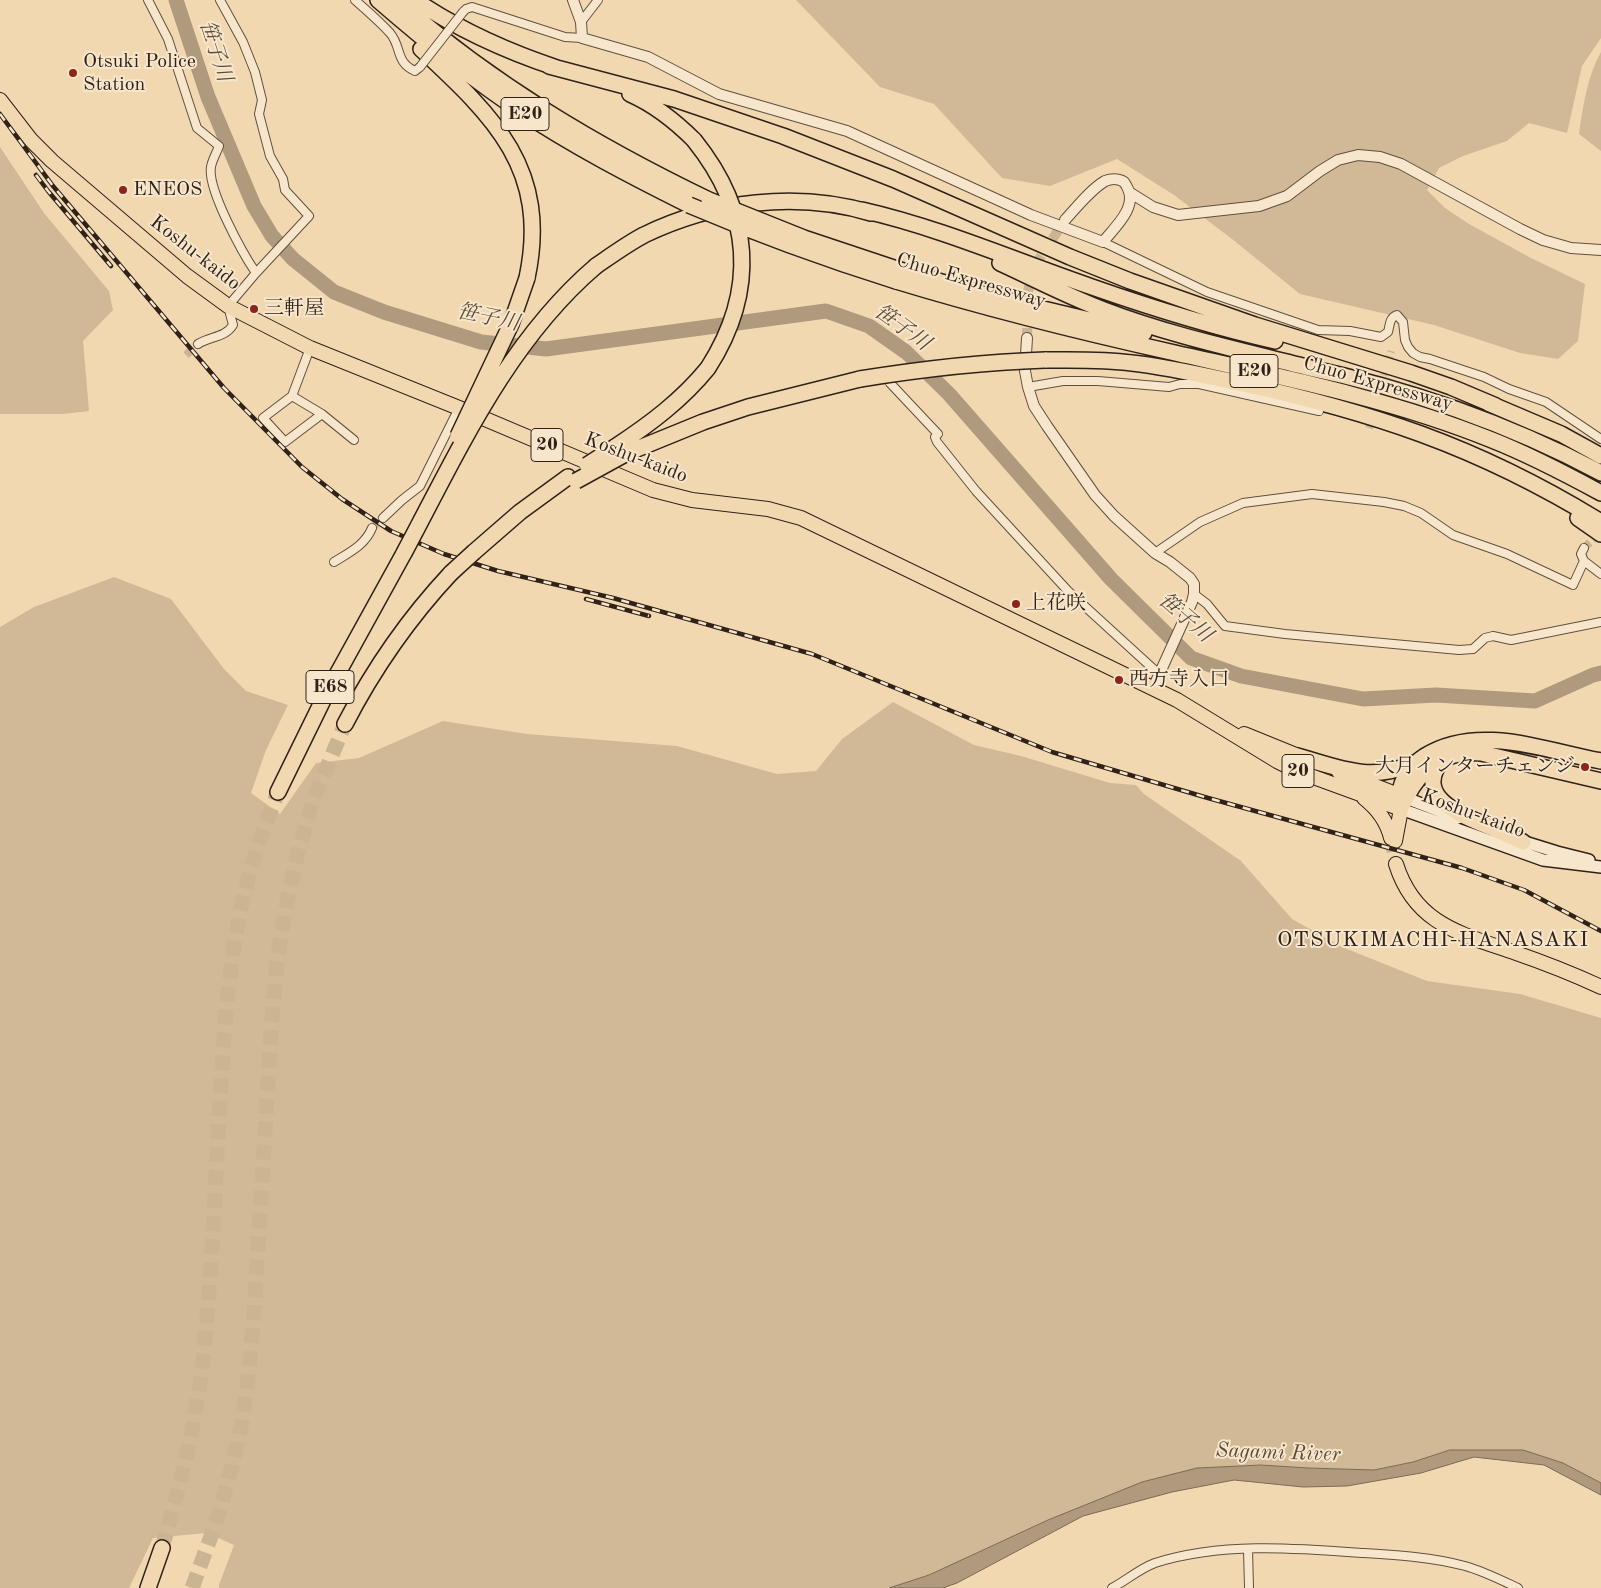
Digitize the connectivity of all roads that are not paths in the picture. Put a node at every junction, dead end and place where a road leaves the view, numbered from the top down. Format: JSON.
{"nodes":[{"id":1,"x":148,"y":0,"type":"edge"},
{"id":2,"x":220,"y":0,"type":"edge"},
{"id":3,"x":355,"y":0,"type":"edge"},
{"id":4,"x":368,"y":0,"type":"edge"},
{"id":5,"x":378,"y":0,"type":"edge"},
{"id":6,"x":396,"y":0,"type":"edge"},
{"id":7,"x":415,"y":0,"type":"edge"},
{"id":8,"x":573,"y":0,"type":"edge"},
{"id":9,"x":598,"y":0,"type":"edge"},
{"id":10,"x":581,"y":22,"type":"junction"},
{"id":11,"x":582,"y":38,"type":"junction"},
{"id":12,"x":549,"y":66,"type":"junction"},
{"id":13,"x":0,"y":100,"type":"edge"},
{"id":14,"x":1129,"y":192,"type":"junction"},
{"id":15,"x":862,"y":210,"type":"junction"},
{"id":16,"x":1065,"y":220,"type":"tunnel mouth"},
{"id":17,"x":1102,"y":242,"type":"junction"},
{"id":18,"x":1601,"y":250,"type":"edge"},
{"id":19,"x":256,"y":273,"type":"junction"},
{"id":20,"x":898,"y":276,"type":"junction"},
{"id":21,"x":228,"y":306,"type":"junction"},
{"id":22,"x":1026,"y":338,"type":"tunnel mouth"},
{"id":23,"x":198,"y":344,"type":"tunnel mouth"},
{"id":24,"x":310,"y":348,"type":"junction"},
{"id":25,"x":1314,"y":369,"type":"junction"},
{"id":26,"x":890,"y":383,"type":"dead end"},
{"id":27,"x":1028,"y":387,"type":"junction"},
{"id":28,"x":292,"y":396,"type":"junction"},
{"id":29,"x":1496,"y":406,"type":"junction"},
{"id":30,"x":458,"y":408,"type":"junction"},
{"id":31,"x":1319,"y":412,"type":"dead end"},
{"id":32,"x":322,"y":414,"type":"junction"},
{"id":33,"x":1440,"y":421,"type":"junction"},
{"id":34,"x":1422,"y":434,"type":"junction"},
{"id":35,"x":1601,"y":438,"type":"edge"},
{"id":36,"x":354,"y":440,"type":"dead end"},
{"id":37,"x":621,"y":450,"type":"junction"},
{"id":38,"x":1601,"y":456,"type":"edge"},
{"id":39,"x":1601,"y":473,"type":"edge"},
{"id":40,"x":1601,"y":493,"type":"edge"},
{"id":41,"x":1601,"y":504,"type":"edge"},
{"id":42,"x":383,"y":518,"type":"tunnel mouth"},
{"id":43,"x":1601,"y":522,"type":"edge"},
{"id":44,"x":372,"y":528,"type":"tunnel mouth"},
{"id":45,"x":1601,"y":534,"type":"edge"},
{"id":46,"x":1584,"y":548,"type":"dead end"},
{"id":47,"x":403,"y":553,"type":"junction"},
{"id":48,"x":1155,"y":553,"type":"junction"},
{"id":49,"x":1584,"y":561,"type":"junction"},
{"id":50,"x":334,"y":562,"type":"dead end"},
{"id":51,"x":1601,"y":574,"type":"edge"},
{"id":52,"x":1193,"y":598,"type":"junction"},
{"id":53,"x":1601,"y":622,"type":"edge"},
{"id":54,"x":1160,"y":674,"type":"junction"},
{"id":55,"x":1154,"y":688,"type":"junction"},
{"id":56,"x":1203,"y":715,"type":"junction"},
{"id":57,"x":345,"y":724,"type":"tunnel mouth"},
{"id":58,"x":1297,"y":756,"type":"junction"},
{"id":59,"x":1444,"y":758,"type":"junction"},
{"id":60,"x":1601,"y":761,"type":"edge"},
{"id":61,"x":1416,"y":762,"type":"junction"},
{"id":62,"x":1601,"y":781,"type":"edge"},
{"id":63,"x":1353,"y":791,"type":"junction"},
{"id":64,"x":278,"y":792,"type":"tunnel mouth"},
{"id":65,"x":1402,"y":801,"type":"junction"},
{"id":66,"x":1523,"y":842,"type":"junction"},
{"id":67,"x":1601,"y":863,"type":"edge"},
{"id":68,"x":1396,"y":864,"type":"tunnel mouth"},
{"id":69,"x":1601,"y":867,"type":"edge"},
{"id":70,"x":1601,"y":986,"type":"edge"},
{"id":71,"x":162,"y":1548,"type":"tunnel mouth"},
{"id":72,"x":1248,"y":1549,"type":"junction"},
{"id":73,"x":148,"y":1588,"type":"edge"},
{"id":74,"x":1112,"y":1588,"type":"edge"},
{"id":75,"x":1249,"y":1588,"type":"edge"},
{"id":76,"x":1518,"y":1588,"type":"edge"}],
"edges":[{"from":1,"to":19,"type":"street"},
{"from":2,"to":19,"type":"street"},
{"from":3,"to":11,"type":"street","bridge":true},
{"from":4,"to":47,"type":"highway","bridge":true},
{"from":5,"to":20,"type":"highway","name":"Chuo Expressway","number":"E20","bridge":true},
{"from":6,"to":20,"type":"highway","name":"Chuo Expressway","number":"E20","bridge":true},
{"from":7,"to":12,"type":"highway"},
{"from":8,"to":10,"type":"street"},
{"from":9,"to":10,"type":"street"},
{"from":10,"to":11,"type":"street"},
{"from":11,"to":17,"type":"street"},
{"from":12,"to":29,"type":"highway"},
{"from":12,"to":37,"type":"highway","bridge":true},
{"from":13,"to":21,"type":"highway","name":"Koshu-kaido","number":"20"},
{"from":14,"to":16,"type":"street"},
{"from":14,"to":17,"type":"street"},
{"from":14,"to":18,"type":"street"},
{"from":15,"to":25,"type":"highway"},
{"from":15,"to":29,"type":"highway"},
{"from":15,"to":47,"type":"highway","bridge":true},
{"from":17,"to":35,"type":"street"},
{"from":19,"to":21,"type":"street"},
{"from":20,"to":25,"type":"highway","name":"Chuo Expressway","number":"E20"},
{"from":20,"to":33,"type":"highway","name":"Chuo Expressway","number":"E20"},
{"from":21,"to":23,"type":"street"},
{"from":21,"to":24,"type":"highway","name":"Koshu-kaido","number":"20"},
{"from":22,"to":27,"type":"street"},
{"from":24,"to":28,"type":"street"},
{"from":24,"to":30,"type":"highway","name":"Koshu-kaido","number":"20"},
{"from":25,"to":39,"type":"highway","name":"Chuo Expressway","number":"E20"},
{"from":26,"to":54,"type":"street"},
{"from":27,"to":31,"type":"street"},
{"from":27,"to":48,"type":"street"},
{"from":28,"to":32,"type":"street"},
{"from":28,"to":32,"type":"street"},
{"from":29,"to":38,"type":"highway"},
{"from":30,"to":42,"type":"street"},
{"from":30,"to":55,"type":"highway","name":"Koshu-kaido","number":"20"},
{"from":32,"to":36,"type":"street"},
{"from":33,"to":40,"type":"highway","name":"Chuo Expressway","number":"E20"},
{"from":33,"to":41,"type":"highway"},
{"from":34,"to":37,"type":"highway","bridge":true},
{"from":34,"to":43,"type":"highway"},
{"from":34,"to":45,"type":"highway"},
{"from":37,"to":57,"type":"highway","number":"E68","bridge":true},
{"from":44,"to":50,"type":"street"},
{"from":46,"to":49,"type":"street"},
{"from":47,"to":64,"type":"highway","number":"E68"},
{"from":48,"to":49,"type":"street"},
{"from":48,"to":52,"type":"street"},
{"from":49,"to":51,"type":"street"},
{"from":52,"to":53,"type":"street"},
{"from":52,"to":54,"type":"street"},
{"from":54,"to":55,"type":"street"},
{"from":55,"to":56,"type":"highway","name":"Koshu-kaido","number":"20"},
{"from":56,"to":58,"type":"highway","name":"Koshu-kaido","number":"20"},
{"from":56,"to":63,"type":"highway","name":"Koshu-kaido","number":"20"},
{"from":58,"to":61,"type":"highway"},
{"from":58,"to":65,"type":"highway","name":"Koshu-kaido","number":"20"},
{"from":59,"to":62,"type":"highway"},
{"from":59,"to":65,"type":"highway"},
{"from":59,"to":66,"type":"highway"},
{"from":60,"to":61,"type":"highway"},
{"from":61,"to":65,"type":"highway"},
{"from":63,"to":65,"type":"highway","name":"Koshu-kaido","number":"20"},
{"from":63,"to":65,"type":"highway"},
{"from":65,"to":66,"type":"main road","name":"Koshu-kaido"},
{"from":65,"to":69,"type":"main road","name":"Koshu-kaido"},
{"from":66,"to":67,"type":"main road","name":"Koshu-kaido"},
{"from":68,"to":70,"type":"highway"},
{"from":71,"to":73,"type":"highway"},
{"from":72,"to":74,"type":"street"},
{"from":72,"to":75,"type":"street"},
{"from":72,"to":76,"type":"street"}]}
